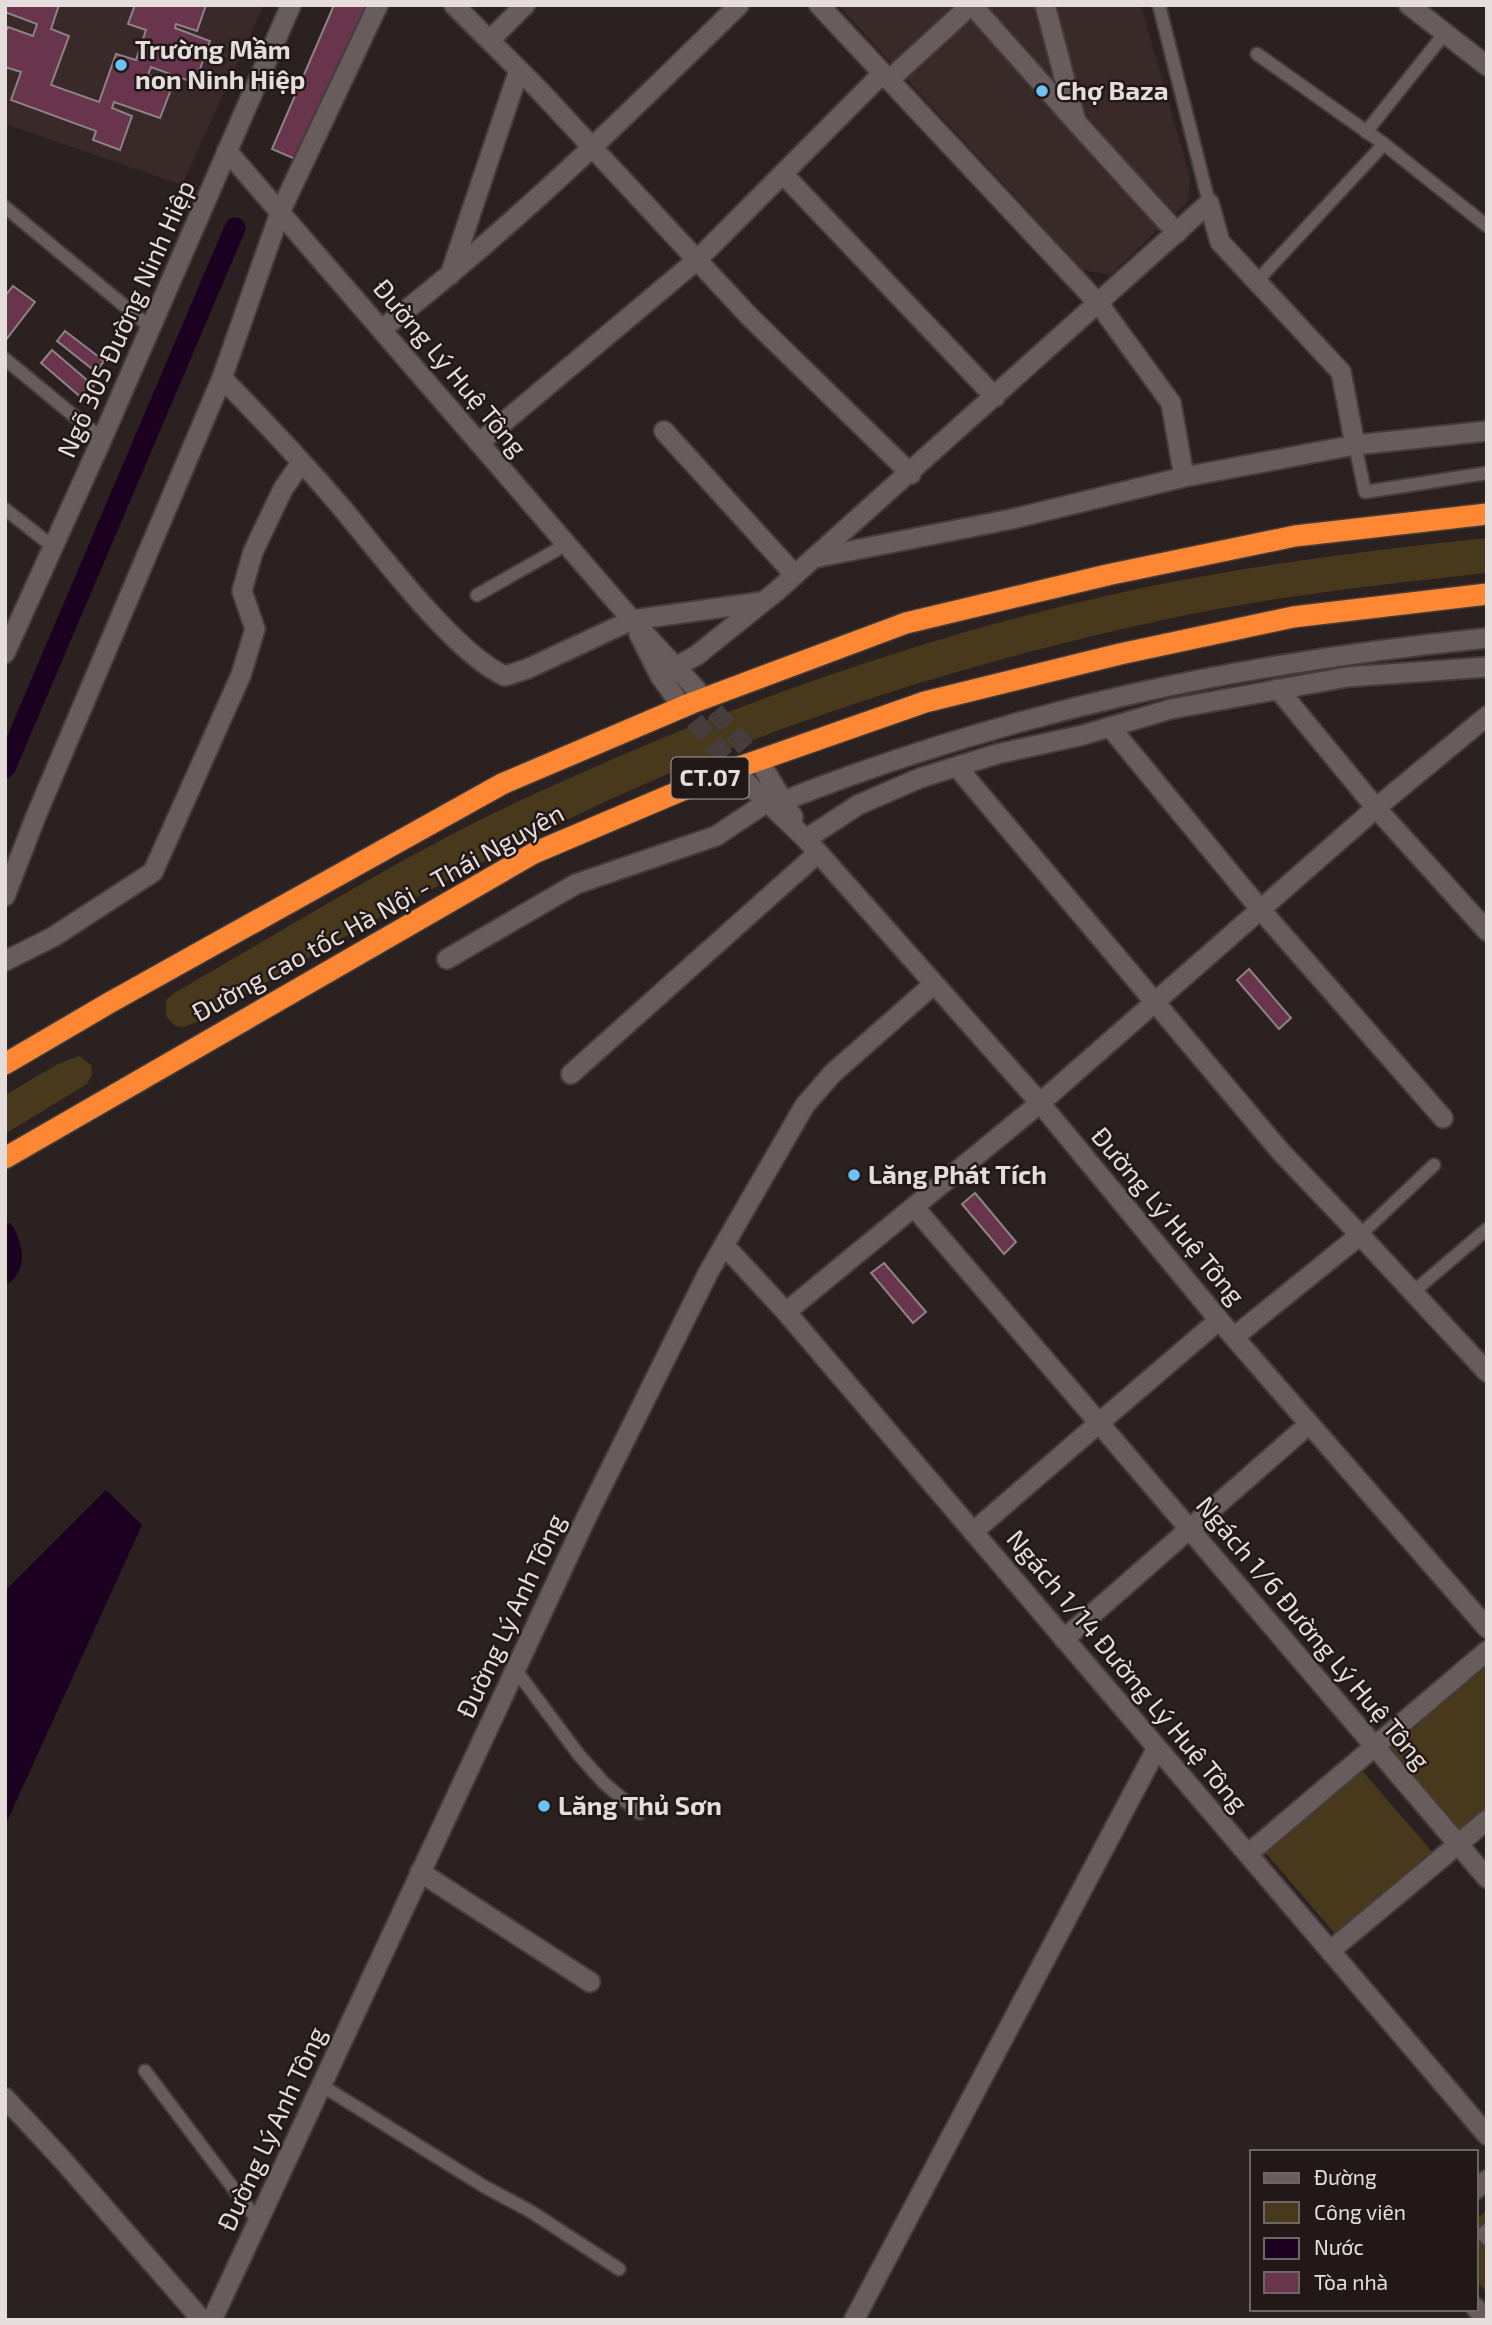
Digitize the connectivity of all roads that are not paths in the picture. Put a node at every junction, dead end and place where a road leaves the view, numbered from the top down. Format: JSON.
{"nodes":[{"id":1,"x":291,"y":5,"type":"edge"},
{"id":2,"x":379,"y":5,"type":"edge"},
{"id":3,"x":454,"y":5,"type":"edge"},
{"id":4,"x":526,"y":5,"type":"edge"},
{"id":5,"x":739,"y":5,"type":"edge"},
{"id":6,"x":819,"y":5,"type":"edge"},
{"id":7,"x":972,"y":5,"type":"edge"},
{"id":8,"x":1045,"y":5,"type":"edge"},
{"id":9,"x":1159,"y":5,"type":"edge"},
{"id":10,"x":1409,"y":5,"type":"edge"},
{"id":11,"x":1445,"y":33,"type":"junction"},
{"id":12,"x":489,"y":40,"type":"junction"},
{"id":13,"x":1257,"y":54,"type":"dead end"},
{"id":14,"x":1487,"y":66,"type":"edge"},
{"id":15,"x":519,"y":70,"type":"junction"},
{"id":16,"x":886,"y":76,"type":"junction"},
{"id":17,"x":1076,"y":122,"type":"junction"},
{"id":18,"x":1366,"y":131,"type":"junction"},
{"id":19,"x":1384,"y":144,"type":"junction"},
{"id":20,"x":594,"y":149,"type":"junction"},
{"id":21,"x":228,"y":151,"type":"junction"},
{"id":22,"x":783,"y":174,"type":"junction"},
{"id":23,"x":1209,"y":204,"type":"junction"},
{"id":24,"x":5,"y":207,"type":"edge"},
{"id":25,"x":281,"y":211,"type":"junction"},
{"id":26,"x":1487,"y":226,"type":"edge"},
{"id":27,"x":1177,"y":233,"type":"junction"},
{"id":28,"x":696,"y":260,"type":"junction"},
{"id":29,"x":449,"y":278,"type":"junction"},
{"id":30,"x":1257,"y":281,"type":"junction"},
{"id":31,"x":1099,"y":304,"type":"junction"},
{"id":32,"x":150,"y":327,"type":"junction"},
{"id":33,"x":382,"y":329,"type":"junction"},
{"id":34,"x":5,"y":359,"type":"edge"},
{"id":35,"x":222,"y":378,"type":"junction"},
{"id":36,"x":995,"y":397,"type":"junction"},
{"id":37,"x":664,"y":431,"type":"dead end"},
{"id":38,"x":1487,"y":431,"type":"edge"},
{"id":39,"x":102,"y":439,"type":"junction"},
{"id":40,"x":479,"y":443,"type":"junction"},
{"id":41,"x":1355,"y":445,"type":"junction"},
{"id":42,"x":301,"y":463,"type":"junction"},
{"id":43,"x":1487,"y":473,"type":"edge"},
{"id":44,"x":911,"y":474,"type":"junction"},
{"id":45,"x":1184,"y":477,"type":"junction"},
{"id":46,"x":5,"y":509,"type":"edge"},
{"id":47,"x":1487,"y":514,"type":"edge"},
{"id":48,"x":567,"y":544,"type":"junction"},
{"id":49,"x":52,"y":546,"type":"junction"},
{"id":50,"x":813,"y":559,"type":"junction"},
{"id":51,"x":795,"y":575,"type":"junction"},
{"id":52,"x":1487,"y":594,"type":"edge"},
{"id":53,"x":477,"y":595,"type":"dead end"},
{"id":54,"x":762,"y":601,"type":"junction"},
{"id":55,"x":632,"y":620,"type":"junction"},
{"id":56,"x":1487,"y":638,"type":"edge"},
{"id":57,"x":5,"y":653,"type":"edge"},
{"id":58,"x":1487,"y":667,"type":"edge"},
{"id":59,"x":668,"y":671,"type":"junction"},
{"id":60,"x":696,"y":689,"type":"tunnel mouth"},
{"id":61,"x":1278,"y":689,"type":"junction"},
{"id":62,"x":676,"y":698,"type":"tunnel mouth"},
{"id":63,"x":1483,"y":726,"type":"edge"},
{"id":64,"x":1110,"y":727,"type":"junction"},
{"id":65,"x":957,"y":767,"type":"junction"},
{"id":66,"x":765,"y":771,"type":"tunnel mouth"},
{"id":67,"x":745,"y":781,"type":"tunnel mouth"},
{"id":68,"x":775,"y":801,"type":"junction"},
{"id":69,"x":1376,"y":808,"type":"junction"},
{"id":70,"x":812,"y":846,"type":"junction"},
{"id":71,"x":5,"y":896,"type":"edge"},
{"id":72,"x":1260,"y":909,"type":"junction"},
{"id":73,"x":1487,"y":931,"type":"edge"},
{"id":74,"x":447,"y":959,"type":"dead end"},
{"id":75,"x":5,"y":961,"type":"edge"},
{"id":76,"x":934,"y":984,"type":"junction"},
{"id":77,"x":1152,"y":1002,"type":"junction"},
{"id":78,"x":5,"y":1064,"type":"edge"},
{"id":79,"x":570,"y":1074,"type":"dead end"},
{"id":80,"x":1040,"y":1103,"type":"junction"},
{"id":81,"x":1443,"y":1118,"type":"dead end"},
{"id":82,"x":5,"y":1158,"type":"edge"},
{"id":83,"x":1434,"y":1165,"type":"dead end"},
{"id":84,"x":914,"y":1207,"type":"junction"},
{"id":85,"x":1487,"y":1229,"type":"edge"},
{"id":86,"x":1360,"y":1235,"type":"junction"},
{"id":87,"x":724,"y":1245,"type":"junction"},
{"id":88,"x":1413,"y":1292,"type":"junction"},
{"id":89,"x":786,"y":1312,"type":"junction"},
{"id":90,"x":1219,"y":1320,"type":"junction"},
{"id":91,"x":1234,"y":1336,"type":"junction"},
{"id":92,"x":1487,"y":1371,"type":"edge"},
{"id":93,"x":1099,"y":1423,"type":"junction"},
{"id":94,"x":1308,"y":1425,"type":"junction"},
{"id":95,"x":1190,"y":1530,"type":"junction"},
{"id":96,"x":974,"y":1532,"type":"junction"},
{"id":97,"x":1487,"y":1628,"type":"edge"},
{"id":98,"x":1064,"y":1639,"type":"junction"},
{"id":99,"x":1487,"y":1651,"type":"edge"},
{"id":100,"x":515,"y":1670,"type":"junction"},
{"id":101,"x":1374,"y":1746,"type":"junction"},
{"id":102,"x":1157,"y":1748,"type":"junction"},
{"id":103,"x":639,"y":1813,"type":"dead end"},
{"id":104,"x":1487,"y":1820,"type":"edge"},
{"id":105,"x":1459,"y":1845,"type":"junction"},
{"id":106,"x":1248,"y":1854,"type":"junction"},
{"id":107,"x":420,"y":1872,"type":"junction"},
{"id":108,"x":1487,"y":1878,"type":"edge"},
{"id":109,"x":1330,"y":1951,"type":"junction"},
{"id":110,"x":590,"y":1982,"type":"dead end"},
{"id":111,"x":145,"y":2071,"type":"dead end"},
{"id":112,"x":321,"y":2085,"type":"junction"},
{"id":113,"x":5,"y":2098,"type":"edge"},
{"id":114,"x":1487,"y":2135,"type":"edge"},
{"id":115,"x":258,"y":2221,"type":"junction"},
{"id":116,"x":1487,"y":2230,"type":"edge"},
{"id":117,"x":1487,"y":2239,"type":"edge"},
{"id":118,"x":619,"y":2269,"type":"dead end"},
{"id":119,"x":202,"y":2320,"type":"edge"},
{"id":120,"x":212,"y":2320,"type":"edge"},
{"id":121,"x":854,"y":2320,"type":"edge"}],
"edges":[{"from":1,"to":21,"type":"street","name":"Ngõ 305 Đường Ninh Hiệp"},
{"from":2,"to":25,"type":"street"},
{"from":3,"to":12,"type":"street"},
{"from":4,"to":12,"type":"street"},
{"from":5,"to":20,"type":"street"},
{"from":6,"to":16,"type":"street"},
{"from":7,"to":16,"type":"street"},
{"from":7,"to":17,"type":"street"},
{"from":8,"to":17,"type":"street"},
{"from":9,"to":23,"type":"lane"},
{"from":10,"to":11,"type":"street"},
{"from":11,"to":14,"type":"street"},
{"from":11,"to":18,"type":"lane"},
{"from":12,"to":15,"type":"street"},
{"from":13,"to":18,"type":"lane"},
{"from":15,"to":20,"type":"street"},
{"from":15,"to":29,"type":"street"},
{"from":16,"to":22,"type":"street"},
{"from":16,"to":31,"type":"street"},
{"from":17,"to":27,"type":"street"},
{"from":18,"to":19,"type":"lane"},
{"from":19,"to":26,"type":"lane"},
{"from":19,"to":30,"type":"lane"},
{"from":20,"to":28,"type":"street"},
{"from":20,"to":29,"type":"street"},
{"from":21,"to":25,"type":"street","name":"Đường Lý Huệ Tông"},
{"from":21,"to":32,"type":"street","name":"Ngõ 305 Đường Ninh Hiệp"},
{"from":22,"to":28,"type":"street"},
{"from":22,"to":36,"type":"street"},
{"from":23,"to":27,"type":"street"},
{"from":23,"to":30,"type":"street"},
{"from":24,"to":32,"type":"lane"},
{"from":25,"to":33,"type":"street","name":"Đường Lý Huệ Tông"},
{"from":25,"to":35,"type":"street"},
{"from":27,"to":31,"type":"street"},
{"from":28,"to":40,"type":"street"},
{"from":28,"to":44,"type":"street"},
{"from":29,"to":33,"type":"street"},
{"from":30,"to":41,"type":"street"},
{"from":31,"to":36,"type":"street"},
{"from":31,"to":45,"type":"street"},
{"from":32,"to":39,"type":"street","name":"Ngõ 305 Đường Ninh Hiệp"},
{"from":33,"to":40,"type":"street","name":"Đường Lý Huệ Tông"},
{"from":34,"to":39,"type":"lane"},
{"from":35,"to":42,"type":"street"},
{"from":35,"to":71,"type":"street"},
{"from":36,"to":44,"type":"street"},
{"from":37,"to":51,"type":"street"},
{"from":38,"to":41,"type":"street"},
{"from":39,"to":49,"type":"street","name":"Ngõ 305 Đường Ninh Hiệp"},
{"from":40,"to":48,"type":"street","name":"Đường Lý Huệ Tông"},
{"from":41,"to":43,"type":"lane"},
{"from":41,"to":45,"type":"street"},
{"from":42,"to":55,"type":"street"},
{"from":42,"to":75,"type":"street"},
{"from":44,"to":50,"type":"street"},
{"from":45,"to":50,"type":"street"},
{"from":46,"to":49,"type":"lane"},
{"from":47,"to":78,"type":"highway","name":"Đường cao tốc Hà Nội - Thái Nguyên"},
{"from":48,"to":53,"type":"lane"},
{"from":48,"to":55,"type":"street","name":"Đường Lý Huệ Tông"},
{"from":49,"to":57,"type":"street","name":"Ngõ 305 Đường Ninh Hiệp"},
{"from":50,"to":51,"type":"street"},
{"from":51,"to":54,"type":"street"},
{"from":52,"to":82,"type":"highway","name":"Đường cao tốc Hà Nội - Thái Nguyên","number":"CT.07"},
{"from":54,"to":55,"type":"street"},
{"from":54,"to":59,"type":"street"},
{"from":55,"to":59,"type":"street","name":"Đường Lý Huệ Tông"},
{"from":56,"to":68,"type":"street"},
{"from":58,"to":61,"type":"street"},
{"from":59,"to":60,"type":"street","name":"Đường Lý Huệ Tông"},
{"from":59,"to":62,"type":"street","name":"Đường Lý Huệ Tông"},
{"from":61,"to":64,"type":"street"},
{"from":61,"to":69,"type":"street"},
{"from":63,"to":69,"type":"street"},
{"from":64,"to":65,"type":"street"},
{"from":64,"to":72,"type":"street"},
{"from":65,"to":70,"type":"street"},
{"from":65,"to":77,"type":"street"},
{"from":66,"to":68,"type":"street","name":"Đường Lý Huệ Tông"},
{"from":67,"to":68,"type":"street","name":"Đường Lý Huệ Tông"},
{"from":68,"to":70,"type":"street","name":"Đường Lý Huệ Tông"},
{"from":68,"to":74,"type":"street"},
{"from":69,"to":72,"type":"street"},
{"from":69,"to":73,"type":"street"},
{"from":70,"to":76,"type":"street","name":"Đường Lý Huệ Tông"},
{"from":70,"to":79,"type":"street"},
{"from":72,"to":77,"type":"street"},
{"from":72,"to":81,"type":"street"},
{"from":76,"to":80,"type":"street","name":"Đường Lý Huệ Tông"},
{"from":76,"to":87,"type":"street","name":"Đường Lý Anh Tông"},
{"from":77,"to":80,"type":"street"},
{"from":77,"to":86,"type":"street"},
{"from":80,"to":84,"type":"street"},
{"from":80,"to":90,"type":"street","name":"Đường Lý Huệ Tông"},
{"from":83,"to":86,"type":"lane"},
{"from":84,"to":89,"type":"street"},
{"from":84,"to":93,"type":"street","name":"Ngách 1/6 Đường Lý Huệ Tông"},
{"from":85,"to":88,"type":"lane"},
{"from":86,"to":88,"type":"street"},
{"from":86,"to":91,"type":"street"},
{"from":87,"to":89,"type":"street","name":"Ngách 1/14 Đường Lý Huệ Tông"},
{"from":87,"to":100,"type":"street","name":"Đường Lý Anh Tông"},
{"from":88,"to":92,"type":"street"},
{"from":89,"to":96,"type":"street","name":"Ngách 1/14 Đường Lý Huệ Tông"},
{"from":90,"to":91,"type":"street","name":"Đường Lý Huệ Tông"},
{"from":90,"to":93,"type":"street"},
{"from":91,"to":94,"type":"street","name":"Đường Lý Huệ Tông"},
{"from":93,"to":95,"type":"street","name":"Ngách 1/6 Đường Lý Huệ Tông"},
{"from":93,"to":96,"type":"street"},
{"from":94,"to":95,"type":"street"},
{"from":94,"to":97,"type":"street","name":"Đường Lý Huệ Tông"},
{"from":95,"to":98,"type":"street"},
{"from":95,"to":101,"type":"street","name":"Ngách 1/6 Đường Lý Huệ Tông"},
{"from":96,"to":98,"type":"street","name":"Ngách 1/14 Đường Lý Huệ Tông"},
{"from":98,"to":102,"type":"street","name":"Ngách 1/14 Đường Lý Huệ Tông"},
{"from":99,"to":101,"type":"street"},
{"from":100,"to":103,"type":"lane"},
{"from":100,"to":107,"type":"street","name":"Đường Lý Anh Tông"},
{"from":101,"to":105,"type":"street","name":"Ngách 1/6 Đường Lý Huệ Tông"},
{"from":101,"to":106,"type":"street"},
{"from":102,"to":106,"type":"street","name":"Ngách 1/14 Đường Lý Huệ Tông"},
{"from":102,"to":121,"type":"street"},
{"from":104,"to":105,"type":"street"},
{"from":105,"to":108,"type":"street","name":"Ngách 1/6 Đường Lý Huệ Tông"},
{"from":105,"to":109,"type":"street"},
{"from":106,"to":109,"type":"street","name":"Ngách 1/14 Đường Lý Huệ Tông"},
{"from":107,"to":110,"type":"street"},
{"from":107,"to":112,"type":"street","name":"Đường Lý Anh Tông"},
{"from":109,"to":114,"type":"street","name":"Ngách 1/14 Đường Lý Huệ Tông"},
{"from":111,"to":115,"type":"lane"},
{"from":112,"to":115,"type":"street","name":"Đường Lý Anh Tông"},
{"from":112,"to":118,"type":"lane"},
{"from":113,"to":119,"type":"street"},
{"from":115,"to":120,"type":"street","name":"Đường Lý Anh Tông"},
{"from":116,"to":117,"type":"lane"}]}
